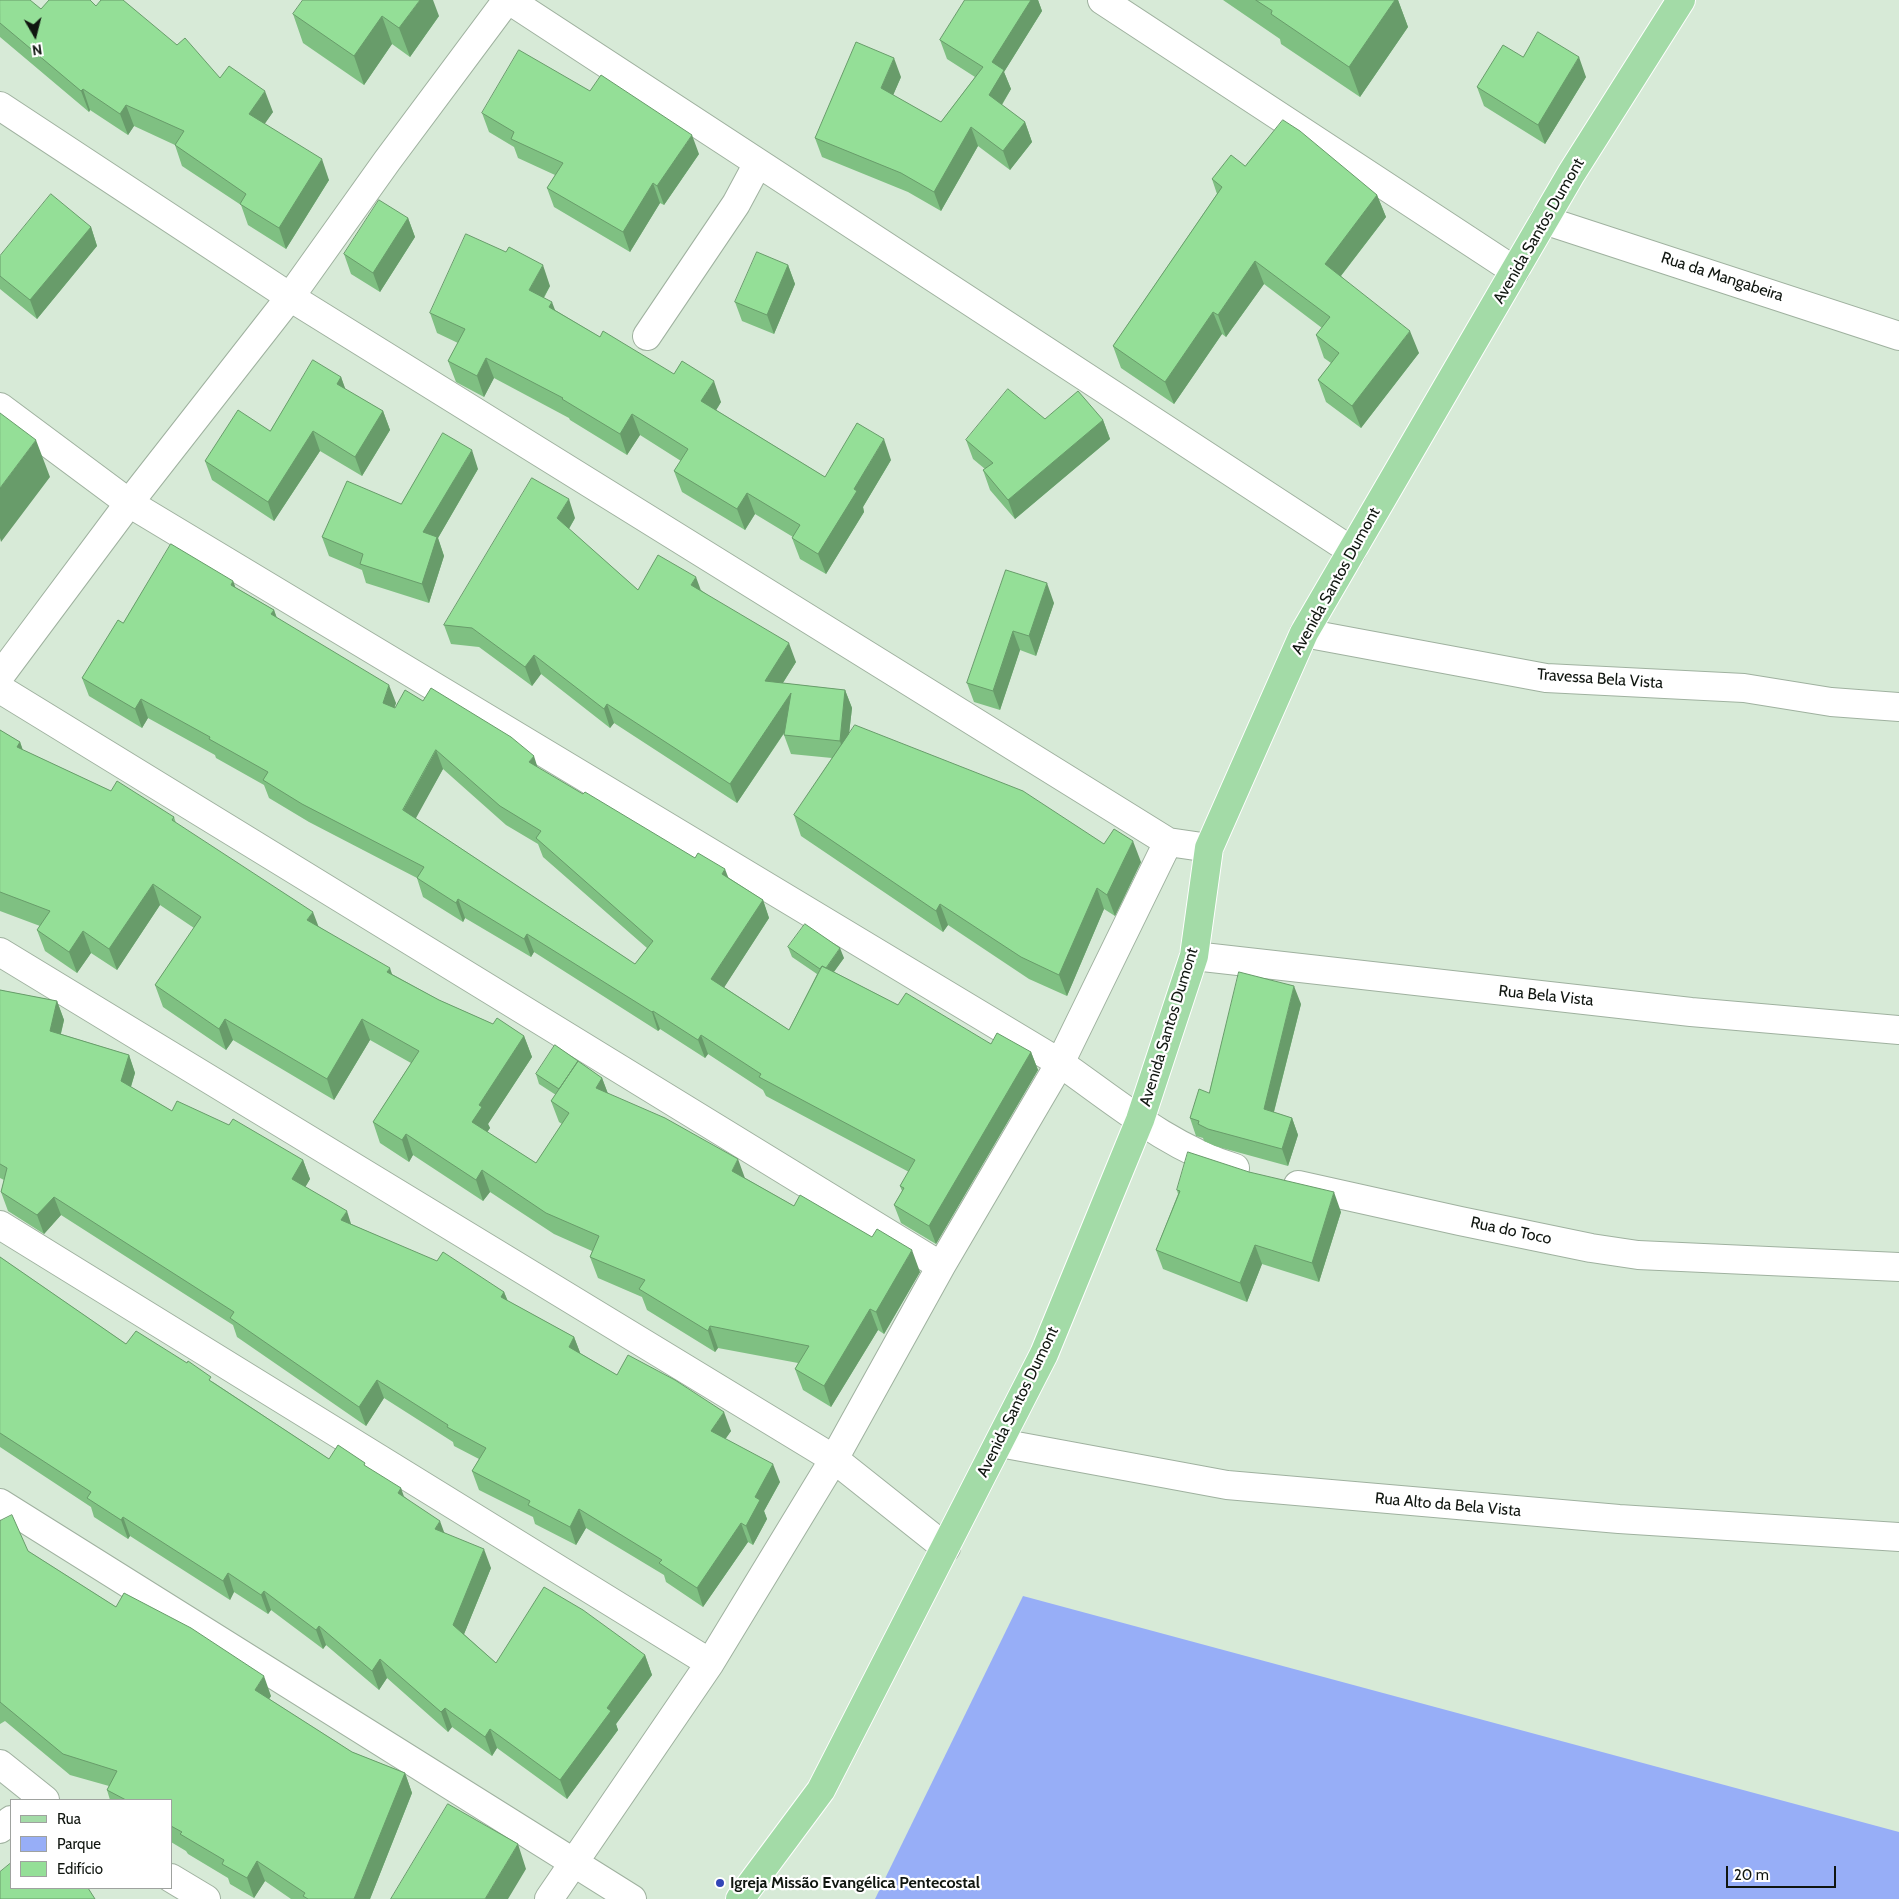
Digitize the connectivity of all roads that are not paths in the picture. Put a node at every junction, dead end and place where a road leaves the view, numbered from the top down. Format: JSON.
{"nodes":[{"id":1,"x":508,"y":0,"type":"edge"},
{"id":2,"x":1102,"y":0,"type":"edge"},
{"id":3,"x":1680,"y":0,"type":"edge"},
{"id":4,"x":0,"y":106,"type":"edge"},
{"id":5,"x":758,"y":164,"type":"junction"},
{"id":6,"x":1544,"y":220,"type":"junction"},
{"id":7,"x":1515,"y":271,"type":"junction"},
{"id":8,"x":290,"y":297,"type":"junction"},
{"id":9,"x":646,"y":336,"type":"dead end"},
{"id":10,"x":1899,"y":336,"type":"edge"},
{"id":11,"x":0,"y":407,"type":"edge"},
{"id":12,"x":129,"y":503,"type":"junction"},
{"id":13,"x":1352,"y":551,"type":"junction"},
{"id":14,"x":1304,"y":633,"type":"junction"},
{"id":15,"x":0,"y":676,"type":"edge"},
{"id":16,"x":0,"y":689,"type":"edge"},
{"id":17,"x":1899,"y":708,"type":"edge"},
{"id":18,"x":1168,"y":842,"type":"junction"},
{"id":19,"x":1209,"y":848,"type":"junction"},
{"id":20,"x":0,"y":952,"type":"edge"},
{"id":21,"x":1194,"y":956,"type":"junction"},
{"id":22,"x":1899,"y":1030,"type":"edge"},
{"id":23,"x":1060,"y":1063,"type":"junction"},
{"id":24,"x":1140,"y":1120,"type":"junction"},
{"id":25,"x":0,"y":1224,"type":"edge"},
{"id":26,"x":941,"y":1266,"type":"junction"},
{"id":27,"x":1899,"y":1267,"type":"edge"},
{"id":28,"x":1000,"y":1444,"type":"junction"},
{"id":29,"x":834,"y":1459,"type":"junction"},
{"id":30,"x":0,"y":1504,"type":"edge"},
{"id":31,"x":1899,"y":1536,"type":"edge"},
{"id":32,"x":946,"y":1548,"type":"junction"},
{"id":33,"x":710,"y":1663,"type":"junction"},
{"id":34,"x":0,"y":1764,"type":"edge"},
{"id":35,"x":40,"y":1799,"type":"edge"},
{"id":36,"x":10,"y":1821,"type":"edge"},
{"id":37,"x":0,"y":1829,"type":"edge"},
{"id":38,"x":573,"y":1864,"type":"junction"},
{"id":39,"x":172,"y":1879,"type":"edge"},
{"id":40,"x":206,"y":1899,"type":"edge"},
{"id":41,"x":549,"y":1899,"type":"edge"},
{"id":42,"x":632,"y":1899,"type":"edge"},
{"id":43,"x":740,"y":1899,"type":"edge"}],
"edges":[{"from":1,"to":5,"type":"street"},
{"from":1,"to":8,"type":"street"},
{"from":2,"to":7,"type":"street"},
{"from":3,"to":6,"type":"main road","name":"Avenida Santos Dumont"},
{"from":4,"to":8,"type":"street"},
{"from":5,"to":9,"type":"street"},
{"from":5,"to":13,"type":"street"},
{"from":6,"to":7,"type":"main road","name":"Avenida Santos Dumont"},
{"from":6,"to":10,"type":"street","name":"Rua da Mangabeira"},
{"from":7,"to":13,"type":"main road","name":"Avenida Santos Dumont"},
{"from":8,"to":12,"type":"street"},
{"from":8,"to":18,"type":"street"},
{"from":11,"to":12,"type":"street","name":"Rua do Toco"},
{"from":12,"to":15,"type":"street"},
{"from":12,"to":23,"type":"street","name":"Rua do Toco"},
{"from":13,"to":14,"type":"main road","name":"Avenida Santos Dumont"},
{"from":14,"to":17,"type":"street","name":"Travessa Bela Vista"},
{"from":14,"to":19,"type":"main road","name":"Avenida Santos Dumont"},
{"from":16,"to":26,"type":"street"},
{"from":18,"to":19,"type":"street"},
{"from":18,"to":23,"type":"street"},
{"from":19,"to":21,"type":"main road","name":"Avenida Santos Dumont"},
{"from":20,"to":29,"type":"street"},
{"from":21,"to":22,"type":"street","name":"Rua Bela Vista"},
{"from":21,"to":24,"type":"main road","name":"Avenida Santos Dumont"},
{"from":23,"to":24,"type":"street","name":"Rua do Toco"},
{"from":23,"to":26,"type":"street"},
{"from":24,"to":27,"type":"street","name":"Rua do Toco"},
{"from":24,"to":28,"type":"main road","name":"Avenida Santos Dumont"},
{"from":25,"to":33,"type":"street"},
{"from":26,"to":29,"type":"street"},
{"from":28,"to":31,"type":"street","name":"Rua Alto da Bela Vista"},
{"from":28,"to":32,"type":"main road","name":"Avenida Santos Dumont"},
{"from":29,"to":32,"type":"street"},
{"from":29,"to":33,"type":"street"},
{"from":30,"to":38,"type":"street"},
{"from":32,"to":43,"type":"main road","name":"Avenida Santos Dumont"},
{"from":33,"to":38,"type":"street"},
{"from":34,"to":35,"type":"street"},
{"from":36,"to":37,"type":"street"},
{"from":38,"to":41,"type":"street"},
{"from":38,"to":42,"type":"street"},
{"from":39,"to":40,"type":"street"}]}
